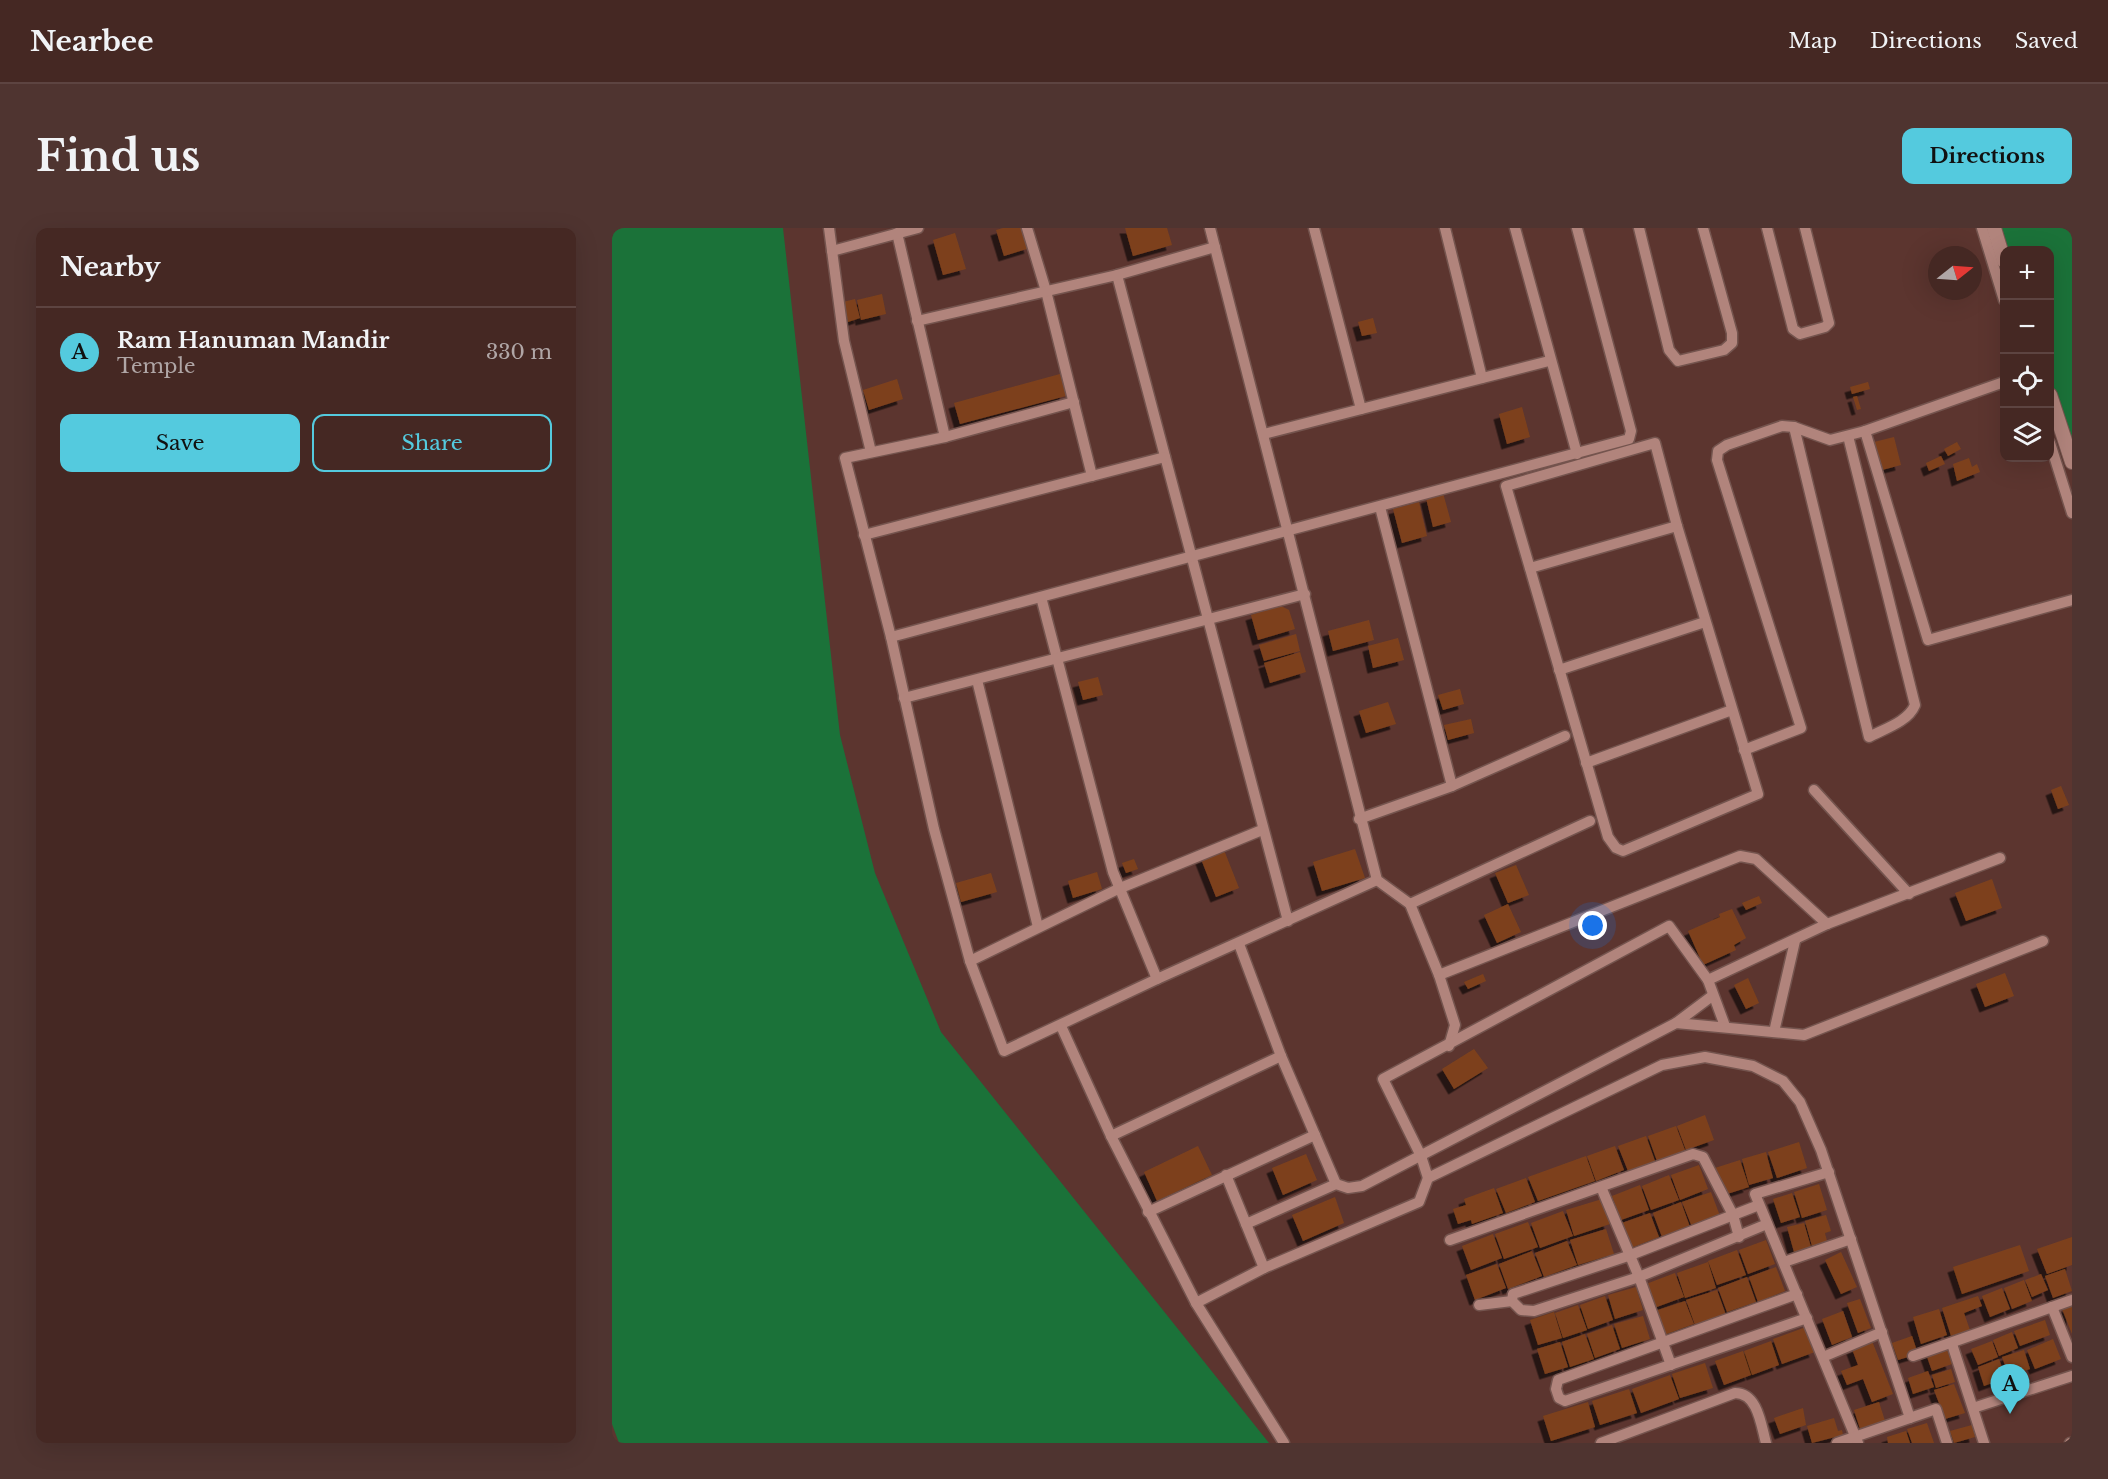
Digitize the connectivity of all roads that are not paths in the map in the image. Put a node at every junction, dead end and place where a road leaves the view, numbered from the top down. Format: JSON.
{"nodes":[{"id":1,"x":829,"y":228,"type":"edge"},
{"id":2,"x":918,"y":228,"type":"edge"},
{"id":3,"x":1027,"y":228,"type":"edge"},
{"id":4,"x":1210,"y":228,"type":"edge"},
{"id":5,"x":1314,"y":228,"type":"edge"},
{"id":6,"x":1445,"y":228,"type":"edge"},
{"id":7,"x":1515,"y":228,"type":"edge"},
{"id":8,"x":1577,"y":228,"type":"edge"},
{"id":9,"x":1639,"y":228,"type":"edge"},
{"id":10,"x":1703,"y":228,"type":"edge"},
{"id":11,"x":1767,"y":228,"type":"edge"},
{"id":12,"x":1805,"y":228,"type":"edge"},
{"id":13,"x":1982,"y":228,"type":"edge"},
{"id":14,"x":1994,"y":228,"type":"edge"},
{"id":15,"x":897,"y":233,"type":"junction"},
{"id":16,"x":1215,"y":247,"type":"junction"},
{"id":17,"x":2000,"y":248,"type":"edge"},
{"id":18,"x":832,"y":251,"type":"junction"},
{"id":19,"x":1117,"y":275,"type":"junction"},
{"id":20,"x":2000,"y":287,"type":"edge"},
{"id":21,"x":1046,"y":291,"type":"junction"},
{"id":22,"x":917,"y":321,"type":"junction"},
{"id":23,"x":1549,"y":361,"type":"junction"},
{"id":24,"x":1482,"y":378,"type":"junction"},
{"id":25,"x":2000,"y":383,"type":"edge"},
{"id":26,"x":1074,"y":402,"type":"junction"},
{"id":27,"x":2053,"y":408,"type":"edge"},
{"id":28,"x":1361,"y":409,"type":"junction"},
{"id":29,"x":1794,"y":427,"type":"junction"},
{"id":30,"x":1865,"y":430,"type":"junction"},
{"id":31,"x":1264,"y":434,"type":"junction"},
{"id":32,"x":1848,"y":435,"type":"junction"},
{"id":33,"x":945,"y":437,"type":"junction"},
{"id":34,"x":871,"y":452,"type":"junction"},
{"id":35,"x":1577,"y":454,"type":"junction"},
{"id":36,"x":1165,"y":457,"type":"junction"},
{"id":37,"x":2054,"y":458,"type":"edge"},
{"id":38,"x":2072,"y":462,"type":"edge"},
{"id":39,"x":1092,"y":476,"type":"junction"},
{"id":40,"x":1380,"y":507,"type":"junction"},
{"id":41,"x":2072,"y":513,"type":"edge"},
{"id":42,"x":1677,"y":526,"type":"junction"},
{"id":43,"x":1289,"y":531,"type":"junction"},
{"id":44,"x":864,"y":535,"type":"junction"},
{"id":45,"x":1192,"y":557,"type":"junction"},
{"id":46,"x":1530,"y":568,"type":"junction"},
{"id":47,"x":1305,"y":594,"type":"junction"},
{"id":48,"x":1041,"y":597,"type":"junction"},
{"id":49,"x":2072,"y":600,"type":"edge"},
{"id":50,"x":1208,"y":621,"type":"junction"},
{"id":51,"x":1706,"y":622,"type":"junction"},
{"id":52,"x":891,"y":637,"type":"junction"},
{"id":53,"x":1057,"y":658,"type":"junction"},
{"id":54,"x":1559,"y":670,"type":"junction"},
{"id":55,"x":977,"y":680,"type":"junction"},
{"id":56,"x":904,"y":698,"type":"junction"},
{"id":57,"x":1732,"y":710,"type":"junction"},
{"id":58,"x":1565,"y":736,"type":"dead end"},
{"id":59,"x":1744,"y":750,"type":"junction"},
{"id":60,"x":1586,"y":763,"type":"junction"},
{"id":61,"x":1452,"y":786,"type":"junction"},
{"id":62,"x":1814,"y":790,"type":"dead end"},
{"id":63,"x":1359,"y":819,"type":"junction"},
{"id":64,"x":1590,"y":821,"type":"dead end"},
{"id":65,"x":1262,"y":830,"type":"junction"},
{"id":66,"x":2000,"y":858,"type":"dead end"},
{"id":67,"x":1377,"y":880,"type":"junction"},
{"id":68,"x":1118,"y":889,"type":"junction"},
{"id":69,"x":1909,"y":894,"type":"junction"},
{"id":70,"x":1410,"y":904,"type":"junction"},
{"id":71,"x":1288,"y":921,"type":"junction"},
{"id":72,"x":1827,"y":924,"type":"junction"},
{"id":73,"x":1038,"y":927,"type":"junction"},
{"id":74,"x":1795,"y":940,"type":"junction"},
{"id":75,"x":2043,"y":941,"type":"dead end"},
{"id":76,"x":1239,"y":944,"type":"junction"},
{"id":77,"x":970,"y":961,"type":"junction"},
{"id":78,"x":1439,"y":975,"type":"junction"},
{"id":79,"x":1157,"y":979,"type":"junction"},
{"id":80,"x":1708,"y":980,"type":"junction"},
{"id":81,"x":1712,"y":996,"type":"junction"},
{"id":82,"x":1676,"y":1023,"type":"junction"},
{"id":83,"x":1061,"y":1026,"type":"junction"},
{"id":84,"x":1725,"y":1026,"type":"junction"},
{"id":85,"x":1774,"y":1032,"type":"junction"},
{"id":86,"x":1449,"y":1046,"type":"junction"},
{"id":87,"x":1281,"y":1056,"type":"junction"},
{"id":88,"x":1315,"y":1135,"type":"junction"},
{"id":89,"x":1111,"y":1136,"type":"junction"},
{"id":90,"x":1421,"y":1156,"type":"junction"},
{"id":91,"x":1829,"y":1172,"type":"junction"},
{"id":92,"x":1226,"y":1175,"type":"junction"},
{"id":93,"x":1428,"y":1178,"type":"junction"},
{"id":94,"x":1336,"y":1184,"type":"junction"},
{"id":95,"x":1600,"y":1187,"type":"junction"},
{"id":96,"x":1759,"y":1205,"type":"junction"},
{"id":97,"x":1148,"y":1212,"type":"junction"},
{"id":98,"x":1733,"y":1215,"type":"junction"},
{"id":99,"x":1246,"y":1224,"type":"junction"},
{"id":100,"x":1767,"y":1224,"type":"junction"},
{"id":101,"x":1739,"y":1237,"type":"junction"},
{"id":102,"x":1851,"y":1239,"type":"junction"},
{"id":103,"x":1450,"y":1240,"type":"dead end"},
{"id":104,"x":1628,"y":1256,"type":"junction"},
{"id":105,"x":1784,"y":1262,"type":"junction"},
{"id":106,"x":1264,"y":1268,"type":"junction"},
{"id":107,"x":1639,"y":1277,"type":"junction"},
{"id":108,"x":1797,"y":1294,"type":"junction"},
{"id":109,"x":2072,"y":1300,"type":"edge"},
{"id":110,"x":1512,"y":1301,"type":"junction"},
{"id":111,"x":1196,"y":1304,"type":"junction"},
{"id":112,"x":1479,"y":1305,"type":"dead end"},
{"id":113,"x":2052,"y":1307,"type":"junction"},
{"id":114,"x":1807,"y":1318,"type":"junction"},
{"id":115,"x":1882,"y":1332,"type":"junction"},
{"id":116,"x":1662,"y":1342,"type":"junction"},
{"id":117,"x":1952,"y":1344,"type":"junction"},
{"id":118,"x":1913,"y":1356,"type":"dead end"},
{"id":119,"x":1823,"y":1357,"type":"junction"},
{"id":120,"x":2072,"y":1357,"type":"edge"},
{"id":121,"x":1671,"y":1365,"type":"junction"},
{"id":122,"x":2072,"y":1376,"type":"edge"},
{"id":123,"x":1974,"y":1408,"type":"junction"},
{"id":124,"x":1910,"y":1418,"type":"junction"},
{"id":125,"x":1616,"y":1440,"type":"edge"},
{"id":126,"x":1856,"y":1440,"type":"edge"},
{"id":127,"x":1284,"y":1443,"type":"edge"},
{"id":128,"x":1601,"y":1443,"type":"edge"},
{"id":129,"x":1767,"y":1443,"type":"edge"},
{"id":130,"x":1837,"y":1443,"type":"edge"},
{"id":131,"x":1947,"y":1443,"type":"edge"},
{"id":132,"x":1984,"y":1443,"type":"edge"}],
"edges":[{"from":1,"to":18,"type":"street"},
{"from":2,"to":15,"type":"street"},
{"from":3,"to":21,"type":"street"},
{"from":4,"to":16,"type":"street"},
{"from":5,"to":28,"type":"street"},
{"from":6,"to":24,"type":"street"},
{"from":7,"to":23,"type":"street"},
{"from":8,"to":35,"type":"street"},
{"from":9,"to":10,"type":"street"},
{"from":11,"to":12,"type":"street"},
{"from":13,"to":20,"type":"street"},
{"from":14,"to":17,"type":"street"},
{"from":15,"to":18,"type":"street"},
{"from":15,"to":22,"type":"street"},
{"from":16,"to":19,"type":"street"},
{"from":16,"to":31,"type":"street"},
{"from":18,"to":34,"type":"street"},
{"from":19,"to":21,"type":"street"},
{"from":19,"to":36,"type":"street"},
{"from":21,"to":22,"type":"street"},
{"from":21,"to":26,"type":"street"},
{"from":22,"to":33,"type":"street"},
{"from":23,"to":24,"type":"street"},
{"from":23,"to":35,"type":"street"},
{"from":24,"to":28,"type":"street"},
{"from":25,"to":30,"type":"street"},
{"from":26,"to":33,"type":"street"},
{"from":26,"to":39,"type":"street"},
{"from":27,"to":38,"type":"street"},
{"from":28,"to":31,"type":"street"},
{"from":29,"to":32,"type":"street"},
{"from":29,"to":32,"type":"street"},
{"from":29,"to":59,"type":"street"},
{"from":30,"to":32,"type":"street"},
{"from":30,"to":49,"type":"street"},
{"from":31,"to":43,"type":"street"},
{"from":33,"to":34,"type":"street"},
{"from":34,"to":44,"type":"street"},
{"from":35,"to":40,"type":"street"},
{"from":36,"to":39,"type":"street"},
{"from":36,"to":45,"type":"street"},
{"from":37,"to":41,"type":"street"},
{"from":39,"to":44,"type":"street"},
{"from":40,"to":43,"type":"street"},
{"from":40,"to":61,"type":"street"},
{"from":42,"to":46,"type":"street"},
{"from":42,"to":46,"type":"street"},
{"from":42,"to":51,"type":"street"},
{"from":43,"to":45,"type":"street"},
{"from":43,"to":47,"type":"street"},
{"from":44,"to":52,"type":"street"},
{"from":45,"to":48,"type":"street"},
{"from":45,"to":50,"type":"street"},
{"from":46,"to":54,"type":"street"},
{"from":47,"to":50,"type":"street"},
{"from":47,"to":63,"type":"street"},
{"from":48,"to":52,"type":"street"},
{"from":48,"to":53,"type":"street"},
{"from":50,"to":53,"type":"street"},
{"from":50,"to":65,"type":"street"},
{"from":51,"to":54,"type":"street"},
{"from":51,"to":57,"type":"street"},
{"from":52,"to":56,"type":"street"},
{"from":53,"to":55,"type":"street"},
{"from":53,"to":68,"type":"street"},
{"from":54,"to":60,"type":"street"},
{"from":55,"to":56,"type":"street"},
{"from":55,"to":73,"type":"street"},
{"from":56,"to":77,"type":"street"},
{"from":57,"to":59,"type":"street"},
{"from":57,"to":60,"type":"street"},
{"from":58,"to":61,"type":"street"},
{"from":59,"to":60,"type":"street"},
{"from":61,"to":63,"type":"street"},
{"from":62,"to":69,"type":"street"},
{"from":63,"to":67,"type":"street"},
{"from":64,"to":70,"type":"street"},
{"from":65,"to":68,"type":"street"},
{"from":65,"to":71,"type":"street"},
{"from":66,"to":69,"type":"street"},
{"from":67,"to":70,"type":"street"},
{"from":67,"to":71,"type":"street"},
{"from":68,"to":73,"type":"street"},
{"from":68,"to":79,"type":"street"},
{"from":69,"to":72,"type":"street"},
{"from":70,"to":78,"type":"street"},
{"from":71,"to":76,"type":"street"},
{"from":72,"to":74,"type":"street"},
{"from":72,"to":78,"type":"street"},
{"from":73,"to":77,"type":"street"},
{"from":74,"to":80,"type":"street"},
{"from":74,"to":85,"type":"street"},
{"from":75,"to":85,"type":"street"},
{"from":76,"to":79,"type":"street"},
{"from":76,"to":87,"type":"street"},
{"from":77,"to":83,"type":"street"},
{"from":78,"to":86,"type":"street"},
{"from":79,"to":83,"type":"street"},
{"from":80,"to":81,"type":"street"},
{"from":80,"to":86,"type":"street"},
{"from":81,"to":82,"type":"street"},
{"from":81,"to":84,"type":"street"},
{"from":82,"to":84,"type":"street"},
{"from":82,"to":90,"type":"street"},
{"from":83,"to":89,"type":"street"},
{"from":84,"to":85,"type":"street"},
{"from":86,"to":90,"type":"street"},
{"from":87,"to":88,"type":"street"},
{"from":87,"to":89,"type":"street"},
{"from":88,"to":92,"type":"street"},
{"from":88,"to":94,"type":"street"},
{"from":89,"to":97,"type":"street"},
{"from":90,"to":93,"type":"street"},
{"from":90,"to":94,"type":"street"},
{"from":91,"to":93,"type":"street"},
{"from":91,"to":96,"type":"street"},
{"from":91,"to":102,"type":"street"},
{"from":92,"to":97,"type":"street"},
{"from":92,"to":99,"type":"street"},
{"from":93,"to":106,"type":"street"},
{"from":94,"to":99,"type":"street"},
{"from":95,"to":98,"type":"street"},
{"from":95,"to":103,"type":"street"},
{"from":95,"to":104,"type":"street"},
{"from":96,"to":98,"type":"street"},
{"from":96,"to":100,"type":"street"},
{"from":97,"to":111,"type":"street"},
{"from":98,"to":101,"type":"street"},
{"from":98,"to":104,"type":"street"},
{"from":99,"to":106,"type":"street"},
{"from":100,"to":101,"type":"street"},
{"from":100,"to":105,"type":"street"},
{"from":101,"to":107,"type":"street"},
{"from":102,"to":105,"type":"street"},
{"from":102,"to":115,"type":"street"},
{"from":104,"to":107,"type":"street"},
{"from":104,"to":110,"type":"street"},
{"from":105,"to":108,"type":"street"},
{"from":106,"to":111,"type":"street"},
{"from":107,"to":110,"type":"street"},
{"from":107,"to":116,"type":"street"},
{"from":108,"to":114,"type":"street"},
{"from":108,"to":116,"type":"street"},
{"from":109,"to":113,"type":"street"},
{"from":110,"to":112,"type":"street"},
{"from":111,"to":127,"type":"street"},
{"from":113,"to":117,"type":"street"},
{"from":113,"to":120,"type":"street"},
{"from":114,"to":119,"type":"street"},
{"from":114,"to":121,"type":"street"},
{"from":115,"to":119,"type":"street"},
{"from":115,"to":124,"type":"street"},
{"from":116,"to":121,"type":"street"},
{"from":116,"to":121,"type":"street"},
{"from":117,"to":118,"type":"street"},
{"from":117,"to":123,"type":"street"},
{"from":119,"to":126,"type":"street"},
{"from":122,"to":123,"type":"street"},
{"from":123,"to":132,"type":"street"},
{"from":124,"to":126,"type":"street"},
{"from":124,"to":131,"type":"street"},
{"from":125,"to":128,"type":"street"},
{"from":125,"to":129,"type":"street"},
{"from":126,"to":130,"type":"street"}]}
